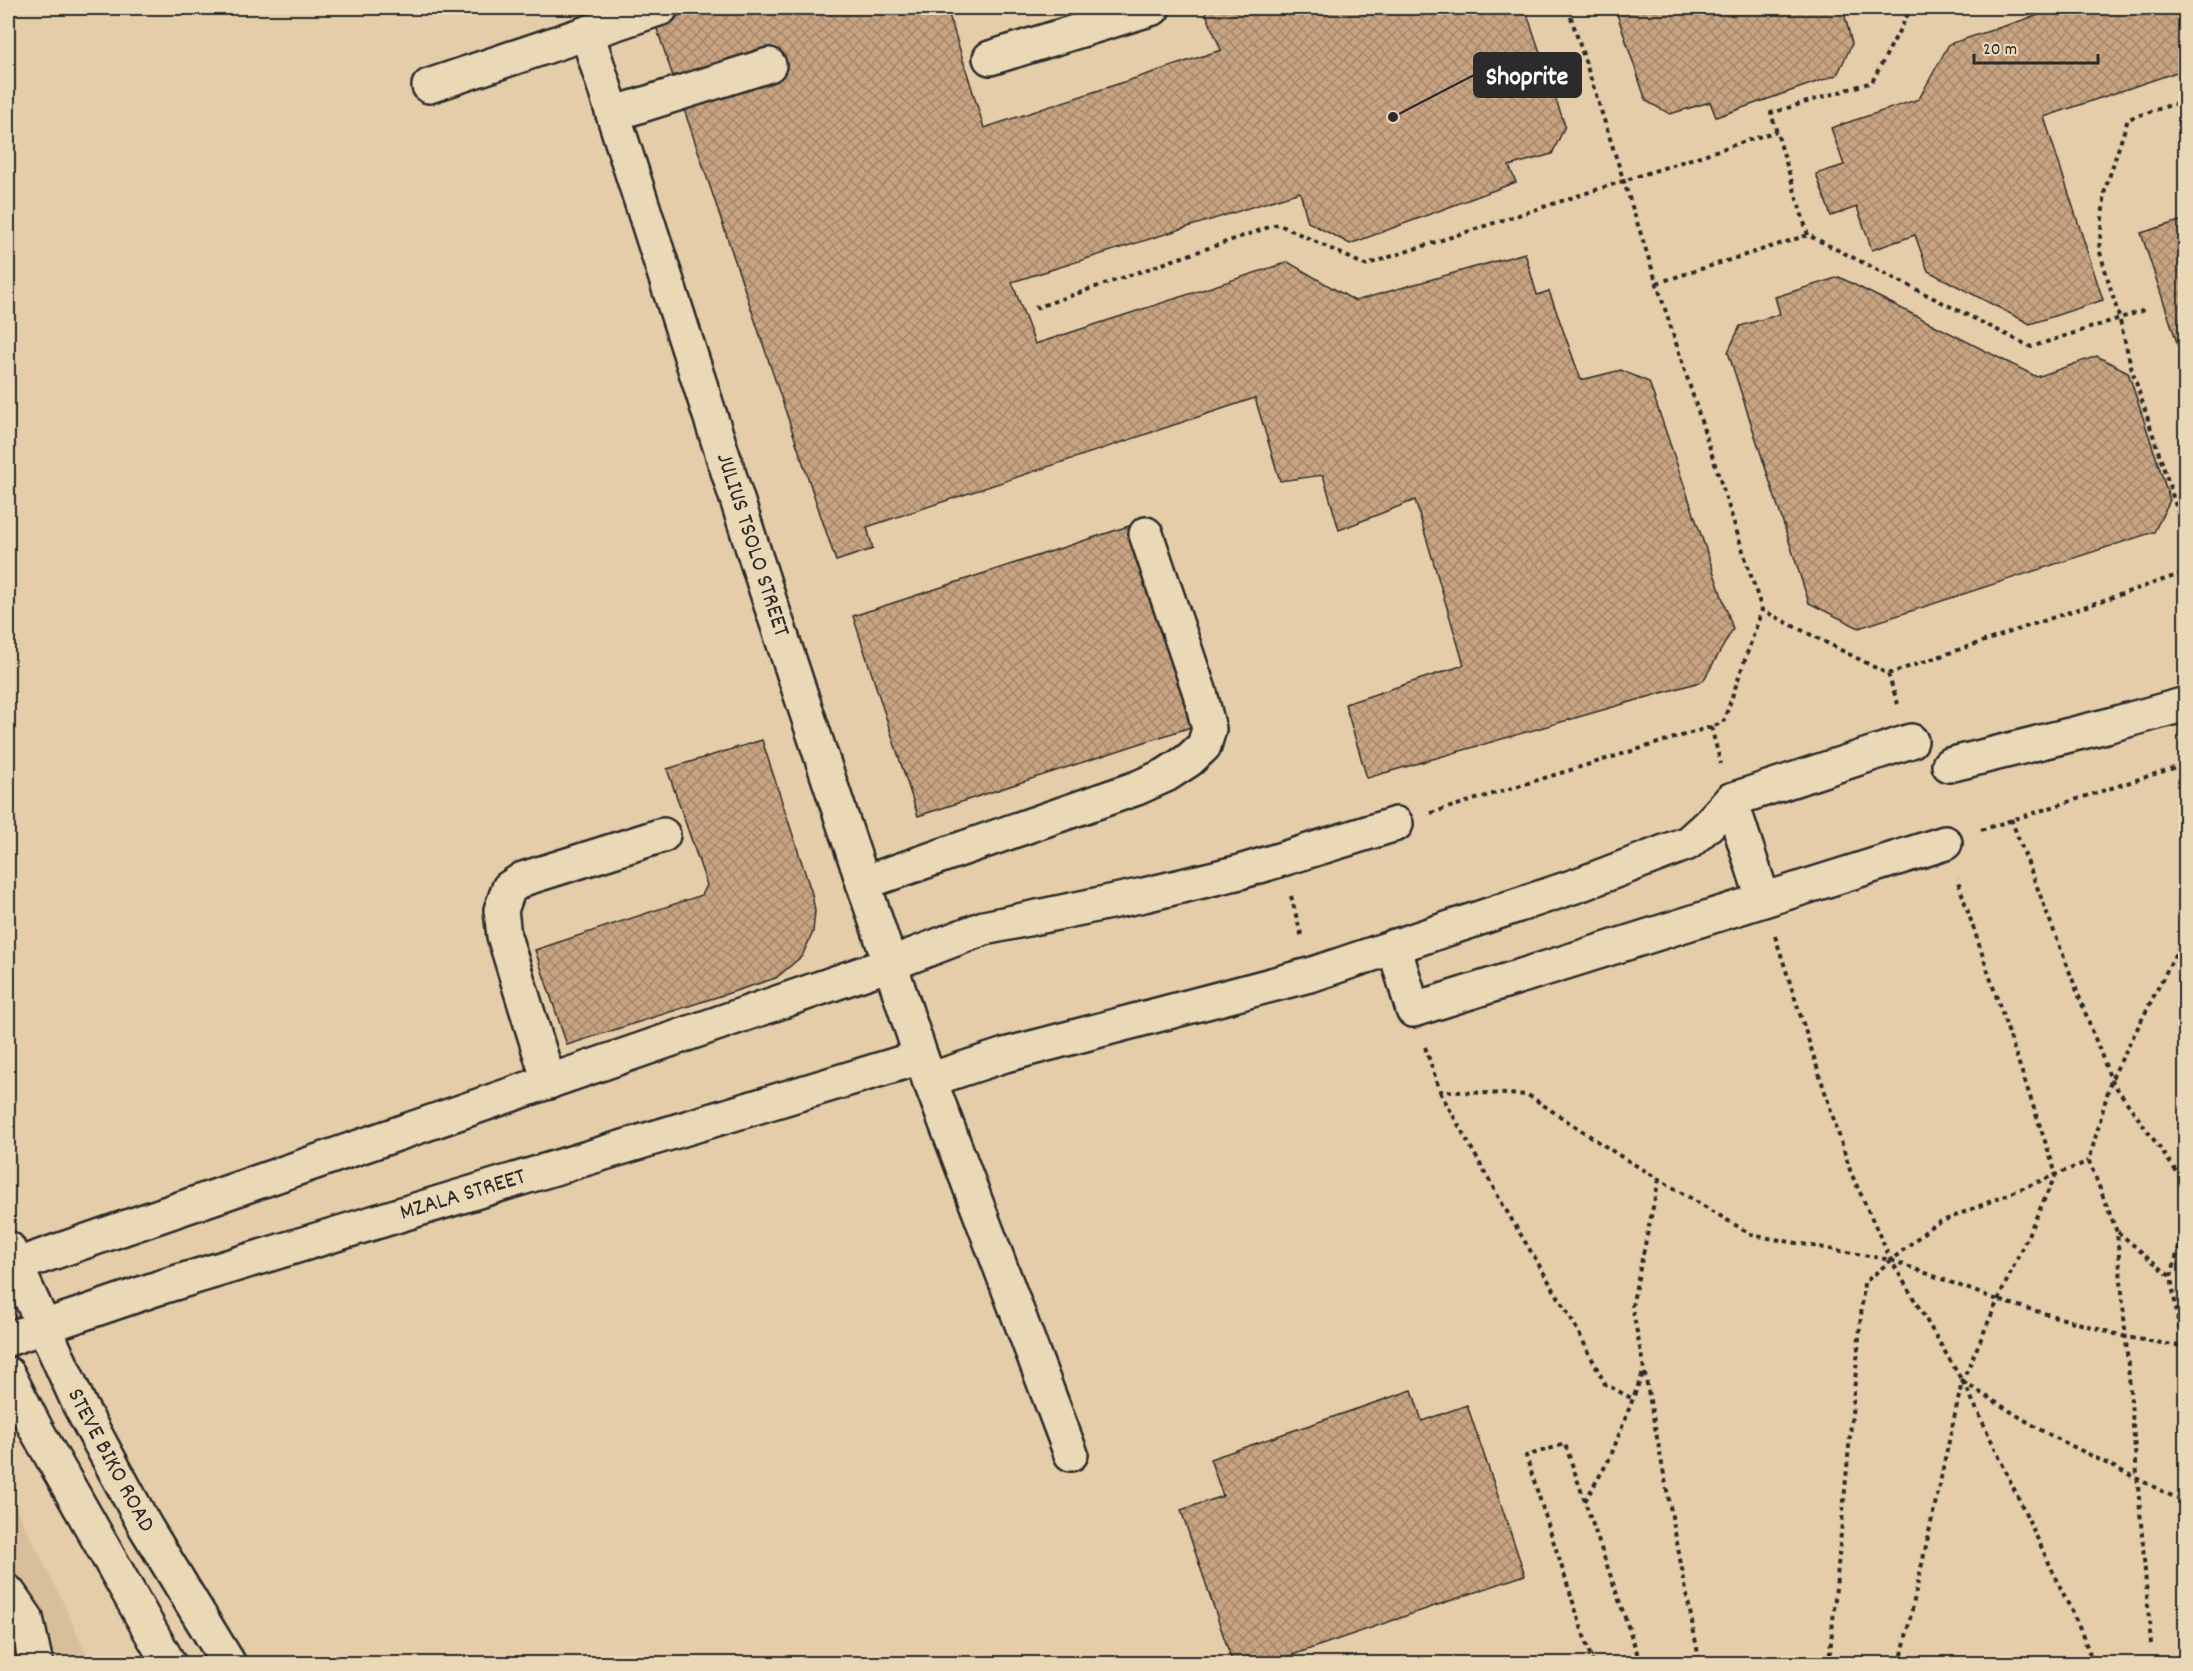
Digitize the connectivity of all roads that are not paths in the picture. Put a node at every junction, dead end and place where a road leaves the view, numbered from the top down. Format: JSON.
{"nodes":[{"id":1,"x":661,"y":8,"type":"edge"},
{"id":2,"x":1153,"y":8,"type":"edge"},
{"id":3,"x":1089,"y":17,"type":"edge"},
{"id":4,"x":587,"y":33,"type":"junction"},
{"id":5,"x":990,"y":58,"type":"dead end"},
{"id":6,"x":769,"y":65,"type":"dead end"},
{"id":7,"x":429,"y":86,"type":"dead end"},
{"id":8,"x":613,"y":114,"type":"junction"},
{"id":9,"x":1146,"y":534,"type":"dead end"},
{"id":10,"x":2186,"y":704,"type":"edge"},
{"id":11,"x":1911,"y":741,"type":"road end"},
{"id":12,"x":1949,"y":765,"type":"dead end"},
{"id":13,"x":1731,"y":800,"type":"junction"},
{"id":14,"x":1396,"y":824,"type":"road end"},
{"id":15,"x":663,"y":835,"type":"dead end"},
{"id":16,"x":1945,"y":843,"type":"road end"},
{"id":17,"x":863,"y":884,"type":"junction"},
{"id":18,"x":1763,"y":899,"type":"junction"},
{"id":19,"x":1394,"y":946,"type":"junction"},
{"id":20,"x":890,"y":964,"type":"junction"},
{"id":21,"x":925,"y":1068,"type":"junction"},
{"id":22,"x":549,"y":1082,"type":"junction"},
{"id":23,"x":10,"y":1261,"type":"edge"},
{"id":24,"x":43,"y":1326,"type":"junction"},
{"id":25,"x":8,"y":1339,"type":"edge"},
{"id":26,"x":8,"y":1374,"type":"edge"},
{"id":27,"x":1071,"y":1454,"type":"dead end"},
{"id":28,"x":8,"y":1592,"type":"edge"},
{"id":29,"x":36,"y":1664,"type":"edge"},
{"id":30,"x":169,"y":1664,"type":"edge"},
{"id":31,"x":229,"y":1664,"type":"edge"}],
"edges":[{"from":1,"to":4,"type":"street"},
{"from":2,"to":3,"type":"street"},
{"from":3,"to":5,"type":"street"},
{"from":4,"to":7,"type":"street"},
{"from":4,"to":8,"type":"street","name":"JULIUS TSOLO STREET"},
{"from":6,"to":8,"type":"street"},
{"from":8,"to":17,"type":"street","name":"JULIUS TSOLO STREET"},
{"from":9,"to":17,"type":"street"},
{"from":10,"to":12,"type":"street"},
{"from":11,"to":13,"type":"street"},
{"from":13,"to":18,"type":"street"},
{"from":13,"to":19,"type":"street","name":"MZALA STREET"},
{"from":14,"to":20,"type":"street"},
{"from":15,"to":22,"type":"street"},
{"from":16,"to":18,"type":"street"},
{"from":17,"to":20,"type":"street","name":"JULIUS TSOLO STREET"},
{"from":18,"to":19,"type":"street"},
{"from":19,"to":21,"type":"street","name":"MZALA STREET"},
{"from":20,"to":21,"type":"street","name":"JULIUS TSOLO STREET"},
{"from":20,"to":22,"type":"street"},
{"from":21,"to":24,"type":"street","name":"MZALA STREET"},
{"from":21,"to":27,"type":"street","name":"JULIUS TSOLO STREET"},
{"from":22,"to":23,"type":"street"},
{"from":23,"to":24,"type":"street","name":"STEVE BIKO ROAD"},
{"from":24,"to":25,"type":"street","name":"MZALA STREET"},
{"from":24,"to":31,"type":"street","name":"STEVE BIKO ROAD"},
{"from":26,"to":30,"type":"street","name":"STEVE BIKO ROAD"},
{"from":28,"to":29,"type":"street"}]}
